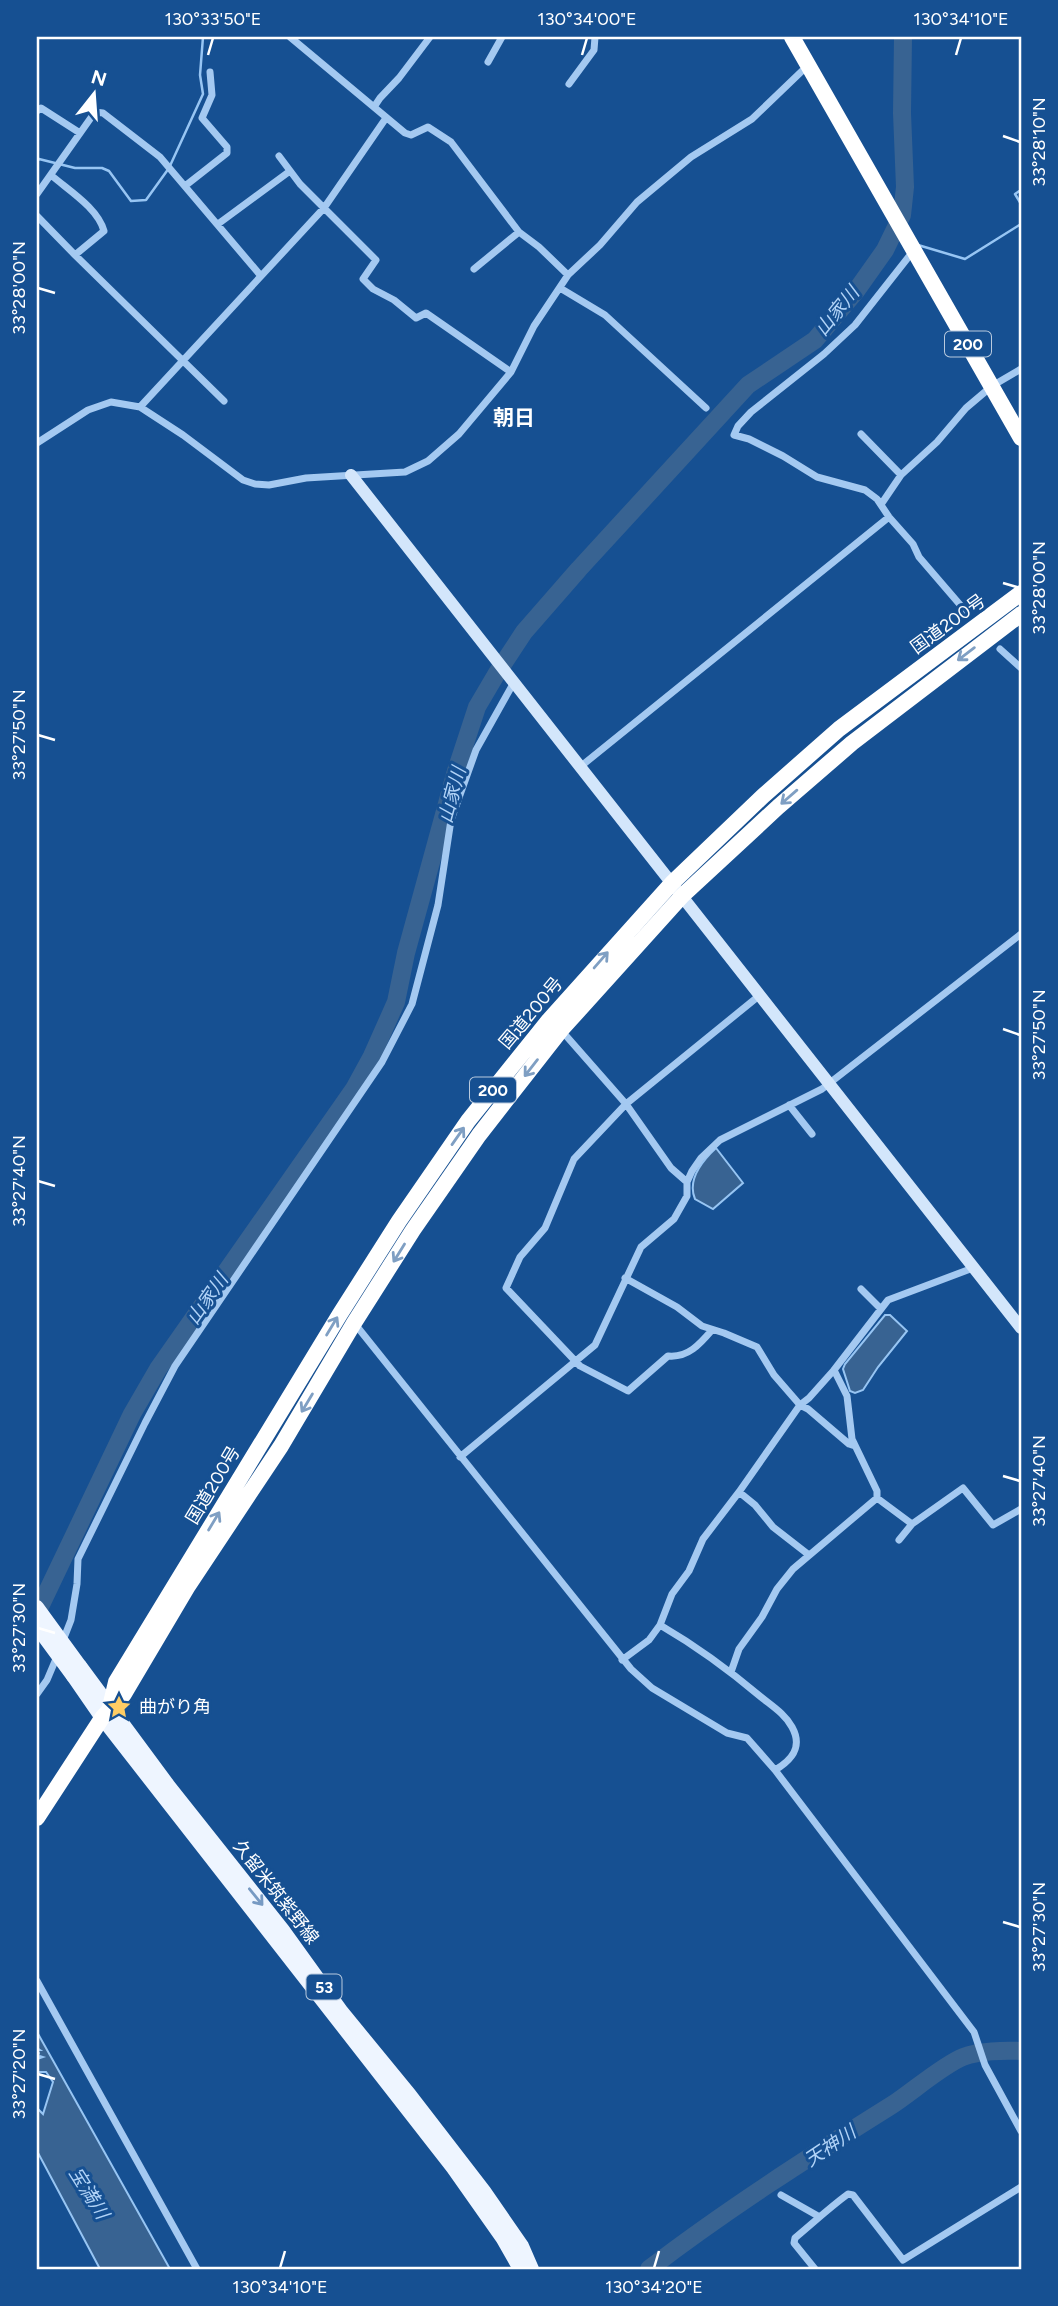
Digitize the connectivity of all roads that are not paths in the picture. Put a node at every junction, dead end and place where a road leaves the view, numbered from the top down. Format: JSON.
{"nodes":[{"id":1,"x":290,"y":37,"type":"edge"},
{"id":2,"x":430,"y":37,"type":"edge"},
{"id":3,"x":502,"y":37,"type":"edge"},
{"id":4,"x":595,"y":37,"type":"edge"},
{"id":5,"x":792,"y":37,"type":"edge"},
{"id":6,"x":488,"y":62,"type":"dead end"},
{"id":7,"x":810,"y":67,"type":"junction"},
{"id":8,"x":210,"y":72,"type":"dead end"},
{"id":9,"x":569,"y":84,"type":"dead end"},
{"id":10,"x":374,"y":107,"type":"junction"},
{"id":11,"x":37,"y":111,"type":"edge"},
{"id":12,"x":386,"y":118,"type":"junction"},
{"id":13,"x":80,"y":133,"type":"junction"},
{"id":14,"x":279,"y":156,"type":"dead end"},
{"id":15,"x":290,"y":171,"type":"junction"},
{"id":16,"x":51,"y":175,"type":"junction"},
{"id":17,"x":185,"y":186,"type":"junction"},
{"id":18,"x":37,"y":194,"type":"edge"},
{"id":19,"x":324,"y":208,"type":"junction"},
{"id":20,"x":37,"y":216,"type":"edge"},
{"id":21,"x":218,"y":224,"type":"junction"},
{"id":22,"x":519,"y":232,"type":"junction"},
{"id":23,"x":914,"y":250,"type":"junction"},
{"id":24,"x":75,"y":255,"type":"junction"},
{"id":25,"x":474,"y":269,"type":"dead end"},
{"id":26,"x":568,"y":275,"type":"junction"},
{"id":27,"x":261,"y":276,"type":"junction"},
{"id":28,"x":560,"y":288,"type":"junction"},
{"id":29,"x":182,"y":360,"type":"junction"},
{"id":30,"x":1021,"y":369,"type":"edge"},
{"id":31,"x":511,"y":372,"type":"junction"},
{"id":32,"x":992,"y":386,"type":"junction"},
{"id":33,"x":224,"y":401,"type":"dead end"},
{"id":34,"x":140,"y":407,"type":"junction"},
{"id":35,"x":706,"y":408,"type":"dead end"},
{"id":36,"x":861,"y":434,"type":"dead end"},
{"id":37,"x":1021,"y":438,"type":"edge"},
{"id":38,"x":37,"y":443,"type":"edge"},
{"id":39,"x":351,"y":475,"type":"junction"},
{"id":40,"x":901,"y":475,"type":"junction"},
{"id":41,"x":882,"y":503,"type":"junction"},
{"id":42,"x":889,"y":517,"type":"junction"},
{"id":43,"x":1021,"y":593,"type":"edge"},
{"id":44,"x":968,"y":614,"type":"dead end"},
{"id":45,"x":1021,"y":614,"type":"edge"},
{"id":46,"x":1000,"y":649,"type":"dead end"},
{"id":47,"x":1021,"y":668,"type":"edge"},
{"id":48,"x":513,"y":684,"type":"junction"},
{"id":49,"x":580,"y":767,"type":"junction"},
{"id":50,"x":677,"y":890,"type":"junction"},
{"id":51,"x":1021,"y":934,"type":"edge"},
{"id":52,"x":760,"y":995,"type":"junction"},
{"id":53,"x":561,"y":1030,"type":"junction"},
{"id":54,"x":829,"y":1084,"type":"junction"},
{"id":55,"x":626,"y":1104,"type":"junction"},
{"id":56,"x":789,"y":1105,"type":"junction"},
{"id":57,"x":812,"y":1134,"type":"dead end"},
{"id":58,"x":687,"y":1182,"type":"junction"},
{"id":59,"x":973,"y":1268,"type":"junction"},
{"id":60,"x":625,"y":1279,"type":"junction"},
{"id":61,"x":861,"y":1289,"type":"dead end"},
{"id":62,"x":881,"y":1309,"type":"junction"},
{"id":63,"x":354,"y":1323,"type":"junction"},
{"id":64,"x":1021,"y":1328,"type":"edge"},
{"id":65,"x":712,"y":1330,"type":"junction"},
{"id":66,"x":575,"y":1362,"type":"junction"},
{"id":67,"x":834,"y":1370,"type":"junction"},
{"id":68,"x":800,"y":1405,"type":"junction"},
{"id":69,"x":855,"y":1446,"type":"junction"},
{"id":70,"x":460,"y":1457,"type":"junction"},
{"id":71,"x":739,"y":1492,"type":"junction"},
{"id":72,"x":877,"y":1498,"type":"junction"},
{"id":73,"x":1021,"y":1508,"type":"edge"},
{"id":74,"x":912,"y":1524,"type":"junction"},
{"id":75,"x":899,"y":1540,"type":"dead end"},
{"id":76,"x":809,"y":1555,"type":"junction"},
{"id":77,"x":37,"y":1607,"type":"edge"},
{"id":78,"x":660,"y":1625,"type":"junction"},
{"id":79,"x":37,"y":1627,"type":"edge"},
{"id":80,"x":622,"y":1660,"type":"junction"},
{"id":81,"x":77,"y":1671,"type":"junction"},
{"id":82,"x":731,"y":1672,"type":"junction"},
{"id":83,"x":37,"y":1695,"type":"edge"},
{"id":84,"x":106,"y":1713,"type":"junction"},
{"id":85,"x":775,"y":1770,"type":"junction"},
{"id":86,"x":37,"y":1818,"type":"edge"},
{"id":87,"x":37,"y":1981,"type":"edge"},
{"id":88,"x":1021,"y":2131,"type":"edge"},
{"id":89,"x":1021,"y":2187,"type":"edge"},
{"id":90,"x":782,"y":2195,"type":"dead end"},
{"id":91,"x":818,"y":2216,"type":"junction"},
{"id":92,"x":197,"y":2269,"type":"edge"},
{"id":93,"x":520,"y":2269,"type":"edge"},
{"id":94,"x":532,"y":2269,"type":"edge"},
{"id":95,"x":815,"y":2269,"type":"edge"}],
"edges":[{"from":1,"to":10,"type":"street"},
{"from":2,"to":10,"type":"street"},
{"from":3,"to":6,"type":"street"},
{"from":4,"to":9,"type":"street"},
{"from":5,"to":7,"type":"highway","number":"200"},
{"from":7,"to":23,"type":"highway","number":"200"},
{"from":7,"to":26,"type":"street"},
{"from":8,"to":17,"type":"street"},
{"from":10,"to":12,"type":"street"},
{"from":11,"to":13,"type":"street"},
{"from":12,"to":19,"type":"street"},
{"from":12,"to":22,"type":"street"},
{"from":13,"to":16,"type":"street"},
{"from":13,"to":17,"type":"street"},
{"from":14,"to":15,"type":"street"},
{"from":15,"to":19,"type":"street"},
{"from":15,"to":21,"type":"street"},
{"from":16,"to":18,"type":"street"},
{"from":16,"to":24,"type":"street"},
{"from":17,"to":21,"type":"street"},
{"from":19,"to":27,"type":"street"},
{"from":19,"to":31,"type":"street"},
{"from":20,"to":24,"type":"street"},
{"from":21,"to":27,"type":"street"},
{"from":22,"to":25,"type":"street"},
{"from":22,"to":26,"type":"street"},
{"from":23,"to":32,"type":"highway","number":"200"},
{"from":23,"to":41,"type":"street"},
{"from":24,"to":29,"type":"street"},
{"from":26,"to":28,"type":"street"},
{"from":27,"to":29,"type":"street"},
{"from":28,"to":31,"type":"street"},
{"from":28,"to":35,"type":"street"},
{"from":29,"to":33,"type":"street"},
{"from":29,"to":34,"type":"street"},
{"from":30,"to":32,"type":"street"},
{"from":31,"to":39,"type":"street"},
{"from":32,"to":37,"type":"highway","number":"200"},
{"from":32,"to":40,"type":"street"},
{"from":34,"to":38,"type":"street"},
{"from":34,"to":39,"type":"street"},
{"from":36,"to":40,"type":"street"},
{"from":39,"to":48,"type":"street"},
{"from":40,"to":41,"type":"street"},
{"from":41,"to":42,"type":"street"},
{"from":42,"to":44,"type":"street"},
{"from":42,"to":49,"type":"street"},
{"from":43,"to":50,"type":"highway","name":"国道200号","number":"200"},
{"from":45,"to":50,"type":"highway","name":"国道200号","number":"200","one_way":true},
{"from":46,"to":47,"type":"street"},
{"from":48,"to":49,"type":"street"},
{"from":48,"to":83,"type":"street"},
{"from":49,"to":50,"type":"street"},
{"from":50,"to":52,"type":"street"},
{"from":50,"to":53,"type":"highway","name":"国道200号","number":"200"},
{"from":84,"to":50,"type":"highway","name":"国道200号","number":"200","one_way":true},
{"from":51,"to":54,"type":"street"},
{"from":52,"to":54,"type":"street"},
{"from":52,"to":55,"type":"street"},
{"from":53,"to":55,"type":"street"},
{"from":53,"to":63,"type":"highway","name":"国道200号","number":"200","one_way":true},
{"from":54,"to":56,"type":"street"},
{"from":54,"to":59,"type":"street"},
{"from":55,"to":58,"type":"street"},
{"from":55,"to":66,"type":"street"},
{"from":56,"to":57,"type":"street"},
{"from":56,"to":58,"type":"street"},
{"from":58,"to":60,"type":"street"},
{"from":59,"to":62,"type":"street"},
{"from":59,"to":64,"type":"street"},
{"from":60,"to":65,"type":"street"},
{"from":60,"to":66,"type":"street"},
{"from":61,"to":62,"type":"street"},
{"from":62,"to":67,"type":"street"},
{"from":63,"to":70,"type":"street"},
{"from":63,"to":84,"type":"highway","name":"国道200号","number":"200","one_way":true},
{"from":65,"to":66,"type":"street"},
{"from":65,"to":68,"type":"street"},
{"from":66,"to":70,"type":"street"},
{"from":67,"to":68,"type":"street"},
{"from":67,"to":69,"type":"street"},
{"from":68,"to":69,"type":"street"},
{"from":68,"to":71,"type":"street"},
{"from":69,"to":72,"type":"street"},
{"from":70,"to":80,"type":"street"},
{"from":71,"to":76,"type":"street"},
{"from":71,"to":78,"type":"street"},
{"from":72,"to":74,"type":"street"},
{"from":72,"to":76,"type":"street"},
{"from":73,"to":74,"type":"street"},
{"from":74,"to":75,"type":"street"},
{"from":76,"to":82,"type":"street"},
{"from":77,"to":81,"type":"main road","name":"久留米筑紫野線","number":"53","bridge":true},
{"from":78,"to":80,"type":"street"},
{"from":78,"to":82,"type":"street"},
{"from":79,"to":81,"type":"main road","name":"久留米筑紫野線","number":"53","bridge":true},
{"from":80,"to":85,"type":"street"},
{"from":81,"to":84,"type":"main road","name":"久留米筑紫野線","number":"53"},
{"from":82,"to":85,"type":"street"},
{"from":84,"to":86,"type":"highway","name":"国道200号","number":"200"},
{"from":84,"to":93,"type":"main road","name":"久留米筑紫野線","number":"53"},
{"from":84,"to":94,"type":"main road","name":"久留米筑紫野線","number":"53","one_way":true},
{"from":85,"to":88,"type":"street"},
{"from":87,"to":92,"type":"street"},
{"from":89,"to":91,"type":"street"},
{"from":90,"to":91,"type":"street"},
{"from":91,"to":95,"type":"street"}]}
